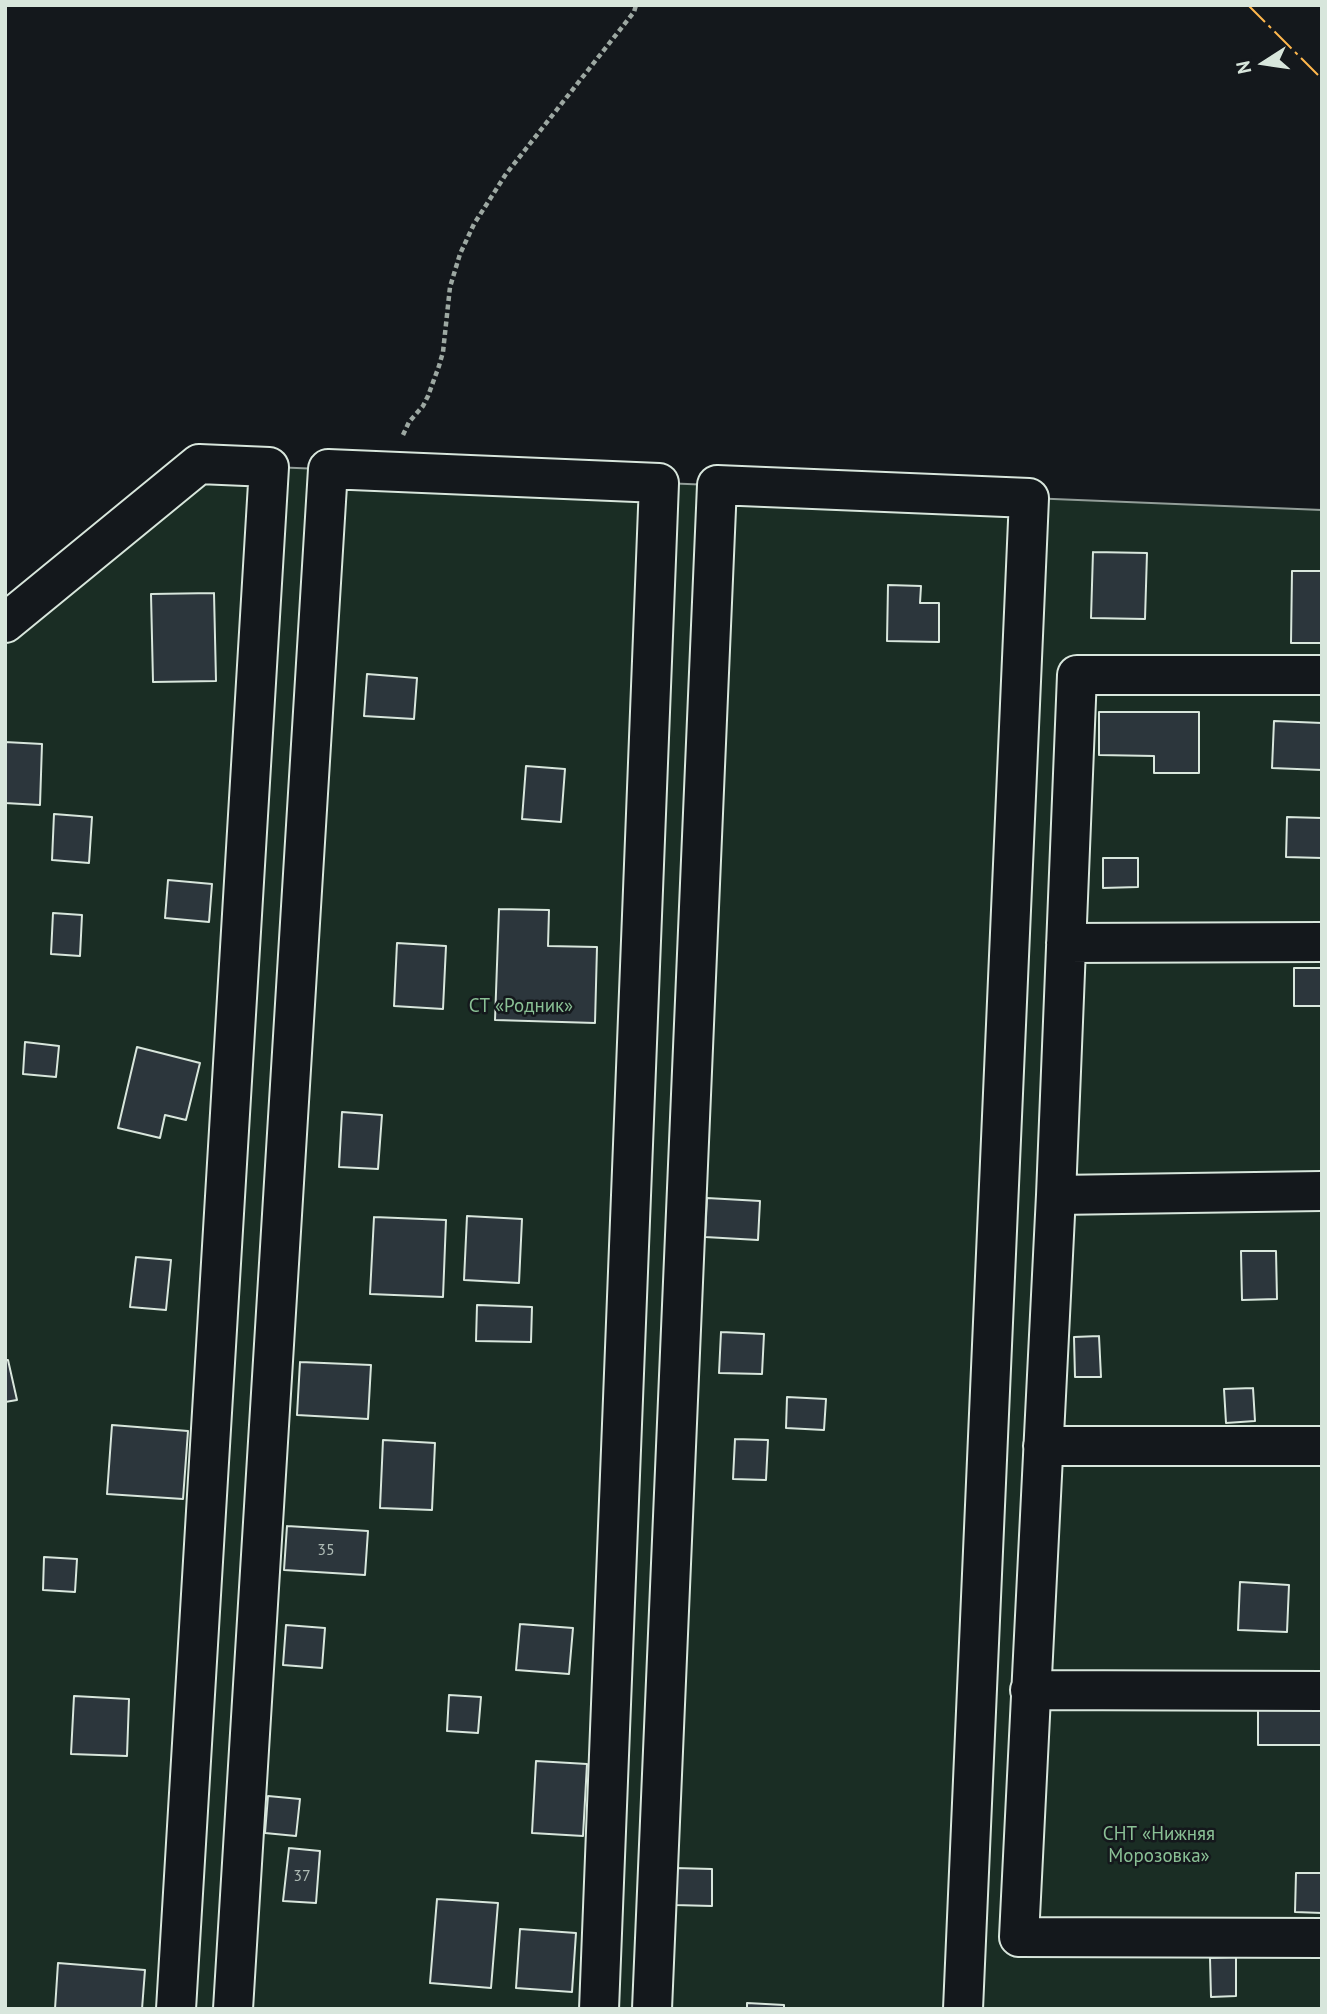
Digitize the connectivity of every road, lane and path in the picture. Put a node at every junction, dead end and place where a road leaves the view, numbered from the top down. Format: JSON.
{"nodes":[{"id":1,"x":636,"y":5,"type":"edge"},
{"id":2,"x":270,"y":467,"type":"junction"},
{"id":3,"x":328,"y":469,"type":"junction"},
{"id":4,"x":399,"y":472,"type":"junction"},
{"id":5,"x":659,"y":483,"type":"junction"},
{"id":6,"x":716,"y":485,"type":"junction"},
{"id":7,"x":5,"y":623,"type":"edge"},
{"id":8,"x":1322,"y":675,"type":"edge"},
{"id":9,"x":1322,"y":942,"type":"edge"},
{"id":10,"x":1066,"y":943,"type":"junction"},
{"id":11,"x":1322,"y":1191,"type":"edge"},
{"id":12,"x":1056,"y":1195,"type":"junction"},
{"id":13,"x":1043,"y":1446,"type":"junction"},
{"id":14,"x":1322,"y":1446,"type":"edge"},
{"id":15,"x":1030,"y":1690,"type":"junction"},
{"id":16,"x":1322,"y":1691,"type":"edge"},
{"id":17,"x":1322,"y":1938,"type":"edge"},
{"id":18,"x":176,"y":2009,"type":"edge"},
{"id":19,"x":233,"y":2009,"type":"edge"},
{"id":20,"x":599,"y":2009,"type":"edge"},
{"id":21,"x":652,"y":2009,"type":"edge"},
{"id":22,"x":963,"y":2009,"type":"edge"}],
"edges":[{"from":1,"to":4,"type":"path"},
{"from":2,"to":3,"type":"lane"},
{"from":2,"to":7,"type":"lane"},
{"from":2,"to":18,"type":"lane"},
{"from":3,"to":4,"type":"lane"},
{"from":3,"to":19,"type":"lane"},
{"from":4,"to":5,"type":"lane"},
{"from":5,"to":6,"type":"lane"},
{"from":5,"to":20,"type":"lane"},
{"from":6,"to":21,"type":"lane"},
{"from":6,"to":22,"type":"lane"},
{"from":8,"to":10,"type":"lane"},
{"from":9,"to":10,"type":"lane"},
{"from":10,"to":12,"type":"lane"},
{"from":11,"to":12,"type":"lane"},
{"from":12,"to":13,"type":"lane"},
{"from":13,"to":14,"type":"lane"},
{"from":13,"to":15,"type":"lane"},
{"from":15,"to":16,"type":"lane"},
{"from":15,"to":17,"type":"lane"}]}
